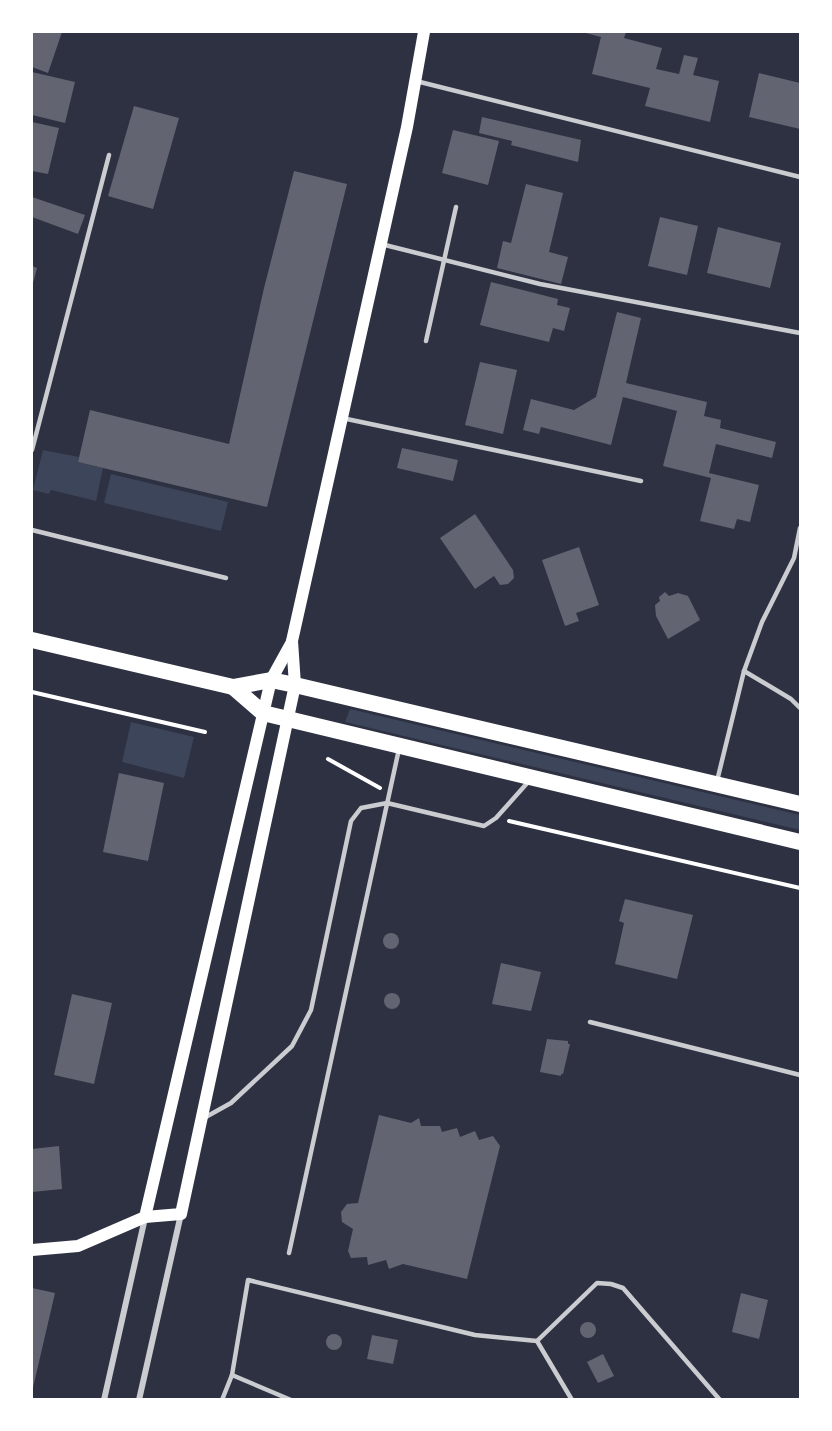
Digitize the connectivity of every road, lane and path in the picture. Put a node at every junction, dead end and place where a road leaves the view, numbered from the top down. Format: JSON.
{"nodes":[{"id":1,"x":424,"y":32,"type":"edge"},
{"id":2,"x":415,"y":81,"type":"junction"},
{"id":3,"x":109,"y":155,"type":"dead end"},
{"id":4,"x":801,"y":177,"type":"edge"},
{"id":5,"x":456,"y":207,"type":"dead end"},
{"id":6,"x":381,"y":244,"type":"junction"},
{"id":7,"x":445,"y":260,"type":"junction"},
{"id":8,"x":801,"y":333,"type":"edge"},
{"id":9,"x":426,"y":341,"type":"dead end"},
{"id":10,"x":342,"y":418,"type":"junction"},
{"id":11,"x":32,"y":450,"type":"edge"},
{"id":12,"x":640,"y":481,"type":"dead end"},
{"id":13,"x":801,"y":528,"type":"edge"},
{"id":14,"x":32,"y":530,"type":"edge"},
{"id":15,"x":226,"y":578,"type":"dead end"},
{"id":16,"x":32,"y":640,"type":"edge"},
{"id":17,"x":292,"y":641,"type":"junction"},
{"id":18,"x":744,"y":671,"type":"junction"},
{"id":19,"x":271,"y":680,"type":"junction"},
{"id":20,"x":295,"y":685,"type":"junction"},
{"id":21,"x":233,"y":687,"type":"junction"},
{"id":22,"x":32,"y":692,"type":"edge"},
{"id":23,"x":801,"y":708,"type":"edge"},
{"id":24,"x":263,"y":713,"type":"junction"},
{"id":25,"x":287,"y":720,"type":"junction"},
{"id":26,"x":205,"y":732,"type":"dead end"},
{"id":27,"x":399,"y":746,"type":"junction"},
{"id":28,"x":327,"y":759,"type":"dead end"},
{"id":29,"x":532,"y":778,"type":"junction"},
{"id":30,"x":716,"y":784,"type":"junction"},
{"id":31,"x":389,"y":793,"type":"junction"},
{"id":32,"x":387,"y":803,"type":"junction"},
{"id":33,"x":801,"y":804,"type":"edge"},
{"id":34,"x":496,"y":818,"type":"junction"},
{"id":35,"x":801,"y":842,"type":"edge"},
{"id":36,"x":801,"y":888,"type":"edge"},
{"id":37,"x":590,"y":1022,"type":"dead end"},
{"id":38,"x":801,"y":1074,"type":"edge"},
{"id":39,"x":201,"y":1120,"type":"junction"},
{"id":40,"x":181,"y":1214,"type":"junction"},
{"id":41,"x":146,"y":1217,"type":"junction"},
{"id":42,"x":32,"y":1250,"type":"edge"},
{"id":43,"x":289,"y":1253,"type":"dead end"},
{"id":44,"x":537,"y":1341,"type":"junction"},
{"id":45,"x":232,"y":1375,"type":"junction"},
{"id":46,"x":104,"y":1400,"type":"edge"},
{"id":47,"x":139,"y":1400,"type":"edge"},
{"id":48,"x":222,"y":1400,"type":"edge"},
{"id":49,"x":291,"y":1400,"type":"edge"},
{"id":50,"x":572,"y":1400,"type":"edge"},
{"id":51,"x":720,"y":1400,"type":"edge"}],
"edges":[{"from":1,"to":2,"type":"main road"},
{"from":2,"to":4,"type":"lane"},
{"from":2,"to":6,"type":"main road"},
{"from":3,"to":11,"type":"lane"},
{"from":5,"to":7,"type":"lane"},
{"from":6,"to":7,"type":"lane"},
{"from":6,"to":10,"type":"main road"},
{"from":7,"to":8,"type":"lane"},
{"from":7,"to":9,"type":"lane"},
{"from":10,"to":12,"type":"lane"},
{"from":10,"to":17,"type":"main road"},
{"from":13,"to":18,"type":"lane"},
{"from":14,"to":15,"type":"lane"},
{"from":16,"to":21,"type":"highway"},
{"from":17,"to":19,"type":"main road"},
{"from":17,"to":20,"type":"main road"},
{"from":18,"to":23,"type":"lane"},
{"from":18,"to":30,"type":"lane"},
{"from":19,"to":20,"type":"highway"},
{"from":19,"to":21,"type":"highway"},
{"from":19,"to":24,"type":"main road"},
{"from":20,"to":25,"type":"main road"},
{"from":20,"to":30,"type":"highway"},
{"from":21,"to":24,"type":"highway"},
{"from":22,"to":26,"type":"path"},
{"from":24,"to":25,"type":"highway"},
{"from":24,"to":41,"type":"main road"},
{"from":25,"to":27,"type":"highway"},
{"from":25,"to":39,"type":"main road"},
{"from":27,"to":29,"type":"highway"},
{"from":27,"to":31,"type":"lane"},
{"from":28,"to":31,"type":"path"},
{"from":29,"to":34,"type":"lane"},
{"from":29,"to":35,"type":"highway"},
{"from":30,"to":33,"type":"highway"},
{"from":31,"to":32,"type":"lane"},
{"from":32,"to":34,"type":"lane"},
{"from":32,"to":39,"type":"lane"},
{"from":32,"to":43,"type":"lane"},
{"from":34,"to":36,"type":"path"},
{"from":37,"to":38,"type":"lane"},
{"from":39,"to":40,"type":"main road"},
{"from":40,"to":41,"type":"main road"},
{"from":40,"to":47,"type":"street"},
{"from":41,"to":42,"type":"main road"},
{"from":41,"to":46,"type":"street"},
{"from":44,"to":45,"type":"lane"},
{"from":44,"to":50,"type":"lane"},
{"from":44,"to":51,"type":"lane"},
{"from":45,"to":48,"type":"lane"},
{"from":45,"to":49,"type":"lane"}]}
